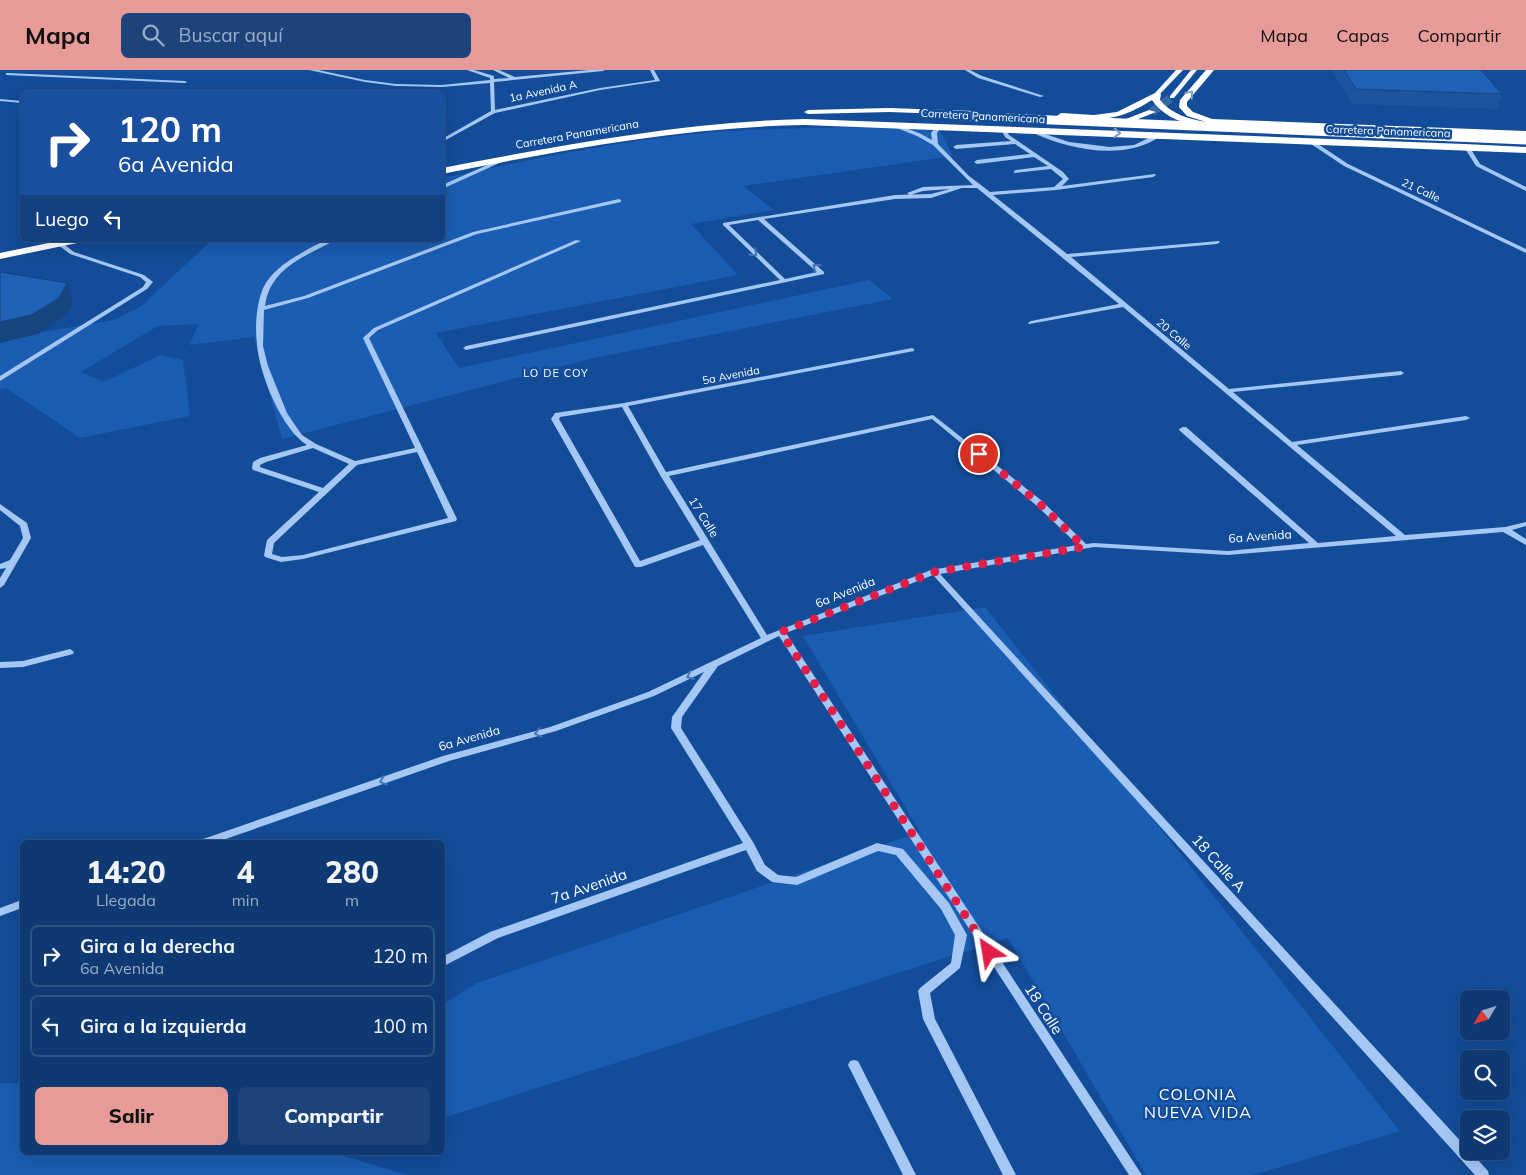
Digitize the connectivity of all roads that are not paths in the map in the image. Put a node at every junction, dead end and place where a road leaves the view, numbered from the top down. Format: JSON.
{"nodes":[{"id":1,"x":16,"y":70,"type":"edge"},
{"id":2,"x":311,"y":70,"type":"edge"},
{"id":3,"x":469,"y":70,"type":"edge"},
{"id":4,"x":495,"y":70,"type":"edge"},
{"id":5,"x":603,"y":70,"type":"edge"},
{"id":6,"x":652,"y":70,"type":"edge"},
{"id":7,"x":967,"y":70,"type":"edge"},
{"id":8,"x":1180,"y":70,"type":"edge"},
{"id":9,"x":1194,"y":70,"type":"edge"},
{"id":10,"x":1210,"y":70,"type":"edge"},
{"id":11,"x":8,"y":74,"type":"junction"},
{"id":12,"x":0,"y":77,"type":"edge"},
{"id":13,"x":514,"y":78,"type":"junction"},
{"id":14,"x":492,"y":81,"type":"junction"},
{"id":15,"x":185,"y":82,"type":"dead end"},
{"id":16,"x":1157,"y":94,"type":"junction"},
{"id":17,"x":1042,"y":96,"type":"dead end"},
{"id":18,"x":1172,"y":97,"type":"tunnel mouth"},
{"id":19,"x":0,"y":100,"type":"edge"},
{"id":20,"x":20,"y":102,"type":"edge"},
{"id":21,"x":493,"y":112,"type":"junction"},
{"id":22,"x":1152,"y":112,"type":"tunnel mouth"},
{"id":23,"x":745,"y":116,"type":"junction"},
{"id":24,"x":861,"y":121,"type":"junction"},
{"id":25,"x":890,"y":124,"type":"junction"},
{"id":26,"x":939,"y":126,"type":"junction"},
{"id":27,"x":1003,"y":129,"type":"junction"},
{"id":28,"x":1034,"y":131,"type":"junction"},
{"id":29,"x":1526,"y":134,"type":"edge"},
{"id":30,"x":1159,"y":135,"type":"junction"},
{"id":31,"x":445,"y":140,"type":"edge"},
{"id":32,"x":1526,"y":140,"type":"edge"},
{"id":33,"x":1310,"y":141,"type":"junction"},
{"id":34,"x":1016,"y":142,"type":"junction"},
{"id":35,"x":936,"y":144,"type":"junction"},
{"id":36,"x":1526,"y":146,"type":"edge"},
{"id":37,"x":956,"y":147,"type":"dead end"},
{"id":38,"x":1467,"y":147,"type":"junction"},
{"id":39,"x":1526,"y":150,"type":"edge"},
{"id":40,"x":1034,"y":155,"type":"junction"},
{"id":41,"x":503,"y":160,"type":"junction"},
{"id":42,"x":445,"y":161,"type":"edge"},
{"id":43,"x":977,"y":162,"type":"dead end"},
{"id":44,"x":1053,"y":167,"type":"junction"},
{"id":45,"x":445,"y":170,"type":"edge"},
{"id":46,"x":1016,"y":172,"type":"dead end"},
{"id":47,"x":1153,"y":175,"type":"dead end"},
{"id":48,"x":445,"y":186,"type":"edge"},
{"id":49,"x":977,"y":186,"type":"junction"},
{"id":50,"x":1056,"y":188,"type":"junction"},
{"id":51,"x":1526,"y":189,"type":"edge"},
{"id":52,"x":989,"y":194,"type":"junction"},
{"id":53,"x":895,"y":197,"type":"joint"},
{"id":54,"x":619,"y":202,"type":"dead end"},
{"id":55,"x":759,"y":218,"type":"junction"},
{"id":56,"x":578,"y":241,"type":"dead end"},
{"id":57,"x":20,"y":242,"type":"edge"},
{"id":58,"x":68,"y":242,"type":"edge"},
{"id":59,"x":328,"y":242,"type":"edge"},
{"id":60,"x":1217,"y":242,"type":"dead end"},
{"id":61,"x":59,"y":244,"type":"junction"},
{"id":62,"x":0,"y":246,"type":"edge"},
{"id":63,"x":1526,"y":251,"type":"edge"},
{"id":64,"x":0,"y":256,"type":"edge"},
{"id":65,"x":1066,"y":256,"type":"junction"},
{"id":66,"x":784,"y":281,"type":"junction"},
{"id":67,"x":1124,"y":305,"type":"junction"},
{"id":68,"x":262,"y":309,"type":"junction"},
{"id":69,"x":1031,"y":323,"type":"dead end"},
{"id":70,"x":466,"y":348,"type":"dead end"},
{"id":71,"x":912,"y":350,"type":"dead end"},
{"id":72,"x":1401,"y":373,"type":"dead end"},
{"id":73,"x":0,"y":378,"type":"edge"},
{"id":74,"x":1227,"y":391,"type":"junction"},
{"id":75,"x":624,"y":405,"type":"junction"},
{"id":76,"x":1466,"y":418,"type":"dead end"},
{"id":77,"x":1182,"y":428,"type":"dead end"},
{"id":78,"x":1291,"y":444,"type":"junction"},
{"id":79,"x":313,"y":446,"type":"junction"},
{"id":80,"x":419,"y":449,"type":"junction"},
{"id":81,"x":354,"y":463,"type":"junction"},
{"id":82,"x":664,"y":475,"type":"junction"},
{"id":83,"x":324,"y":491,"type":"junction"},
{"id":84,"x":2,"y":511,"type":"edge"},
{"id":85,"x":1526,"y":524,"type":"edge"},
{"id":86,"x":1505,"y":529,"type":"junction"},
{"id":87,"x":1402,"y":538,"type":"junction"},
{"id":88,"x":705,"y":541,"type":"junction"},
{"id":89,"x":1526,"y":543,"type":"edge"},
{"id":90,"x":1316,"y":546,"type":"junction"},
{"id":91,"x":1084,"y":547,"type":"junction"},
{"id":92,"x":13,"y":562,"type":"junction"},
{"id":93,"x":0,"y":567,"type":"edge"},
{"id":94,"x":934,"y":572,"type":"junction"},
{"id":95,"x":0,"y":585,"type":"edge"},
{"id":96,"x":781,"y":632,"type":"junction"},
{"id":97,"x":766,"y":640,"type":"junction"},
{"id":98,"x":70,"y":652,"type":"dead end"},
{"id":99,"x":716,"y":663,"type":"junction"},
{"id":100,"x":0,"y":665,"type":"edge"},
{"id":101,"x":213,"y":840,"type":"edge"},
{"id":102,"x":749,"y":845,"type":"junction"},
{"id":103,"x":20,"y":905,"type":"edge"},
{"id":104,"x":0,"y":912,"type":"edge"},
{"id":105,"x":445,"y":961,"type":"edge"},
{"id":106,"x":854,"y":1064,"type":"dead end"},
{"id":107,"x":910,"y":1175,"type":"edge"},
{"id":108,"x":1010,"y":1175,"type":"edge"},
{"id":109,"x":1136,"y":1175,"type":"edge"},
{"id":110,"x":1483,"y":1175,"type":"edge"}],
"edges":[{"from":1,"to":11,"type":"street"},
{"from":2,"to":14,"type":"street"},
{"from":3,"to":14,"type":"street"},
{"from":4,"to":13,"type":"street"},
{"from":5,"to":13,"type":"street"},
{"from":6,"to":21,"type":"street","name":"1a Avenida A"},
{"from":7,"to":17,"type":"street"},
{"from":8,"to":16,"type":"main road"},
{"from":9,"to":18,"type":"main road"},
{"from":29,"to":10,"type":"highway","one_way":true},
{"from":11,"to":12,"type":"street"},
{"from":11,"to":15,"type":"street"},
{"from":13,"to":14,"type":"street"},
{"from":14,"to":21,"type":"street"},
{"from":16,"to":23,"type":"highway"},
{"from":16,"to":36,"type":"highway"},
{"from":19,"to":20,"type":"street"},
{"from":21,"to":31,"type":"street"},
{"from":22,"to":24,"type":"highway"},
{"from":23,"to":32,"type":"highway","name":"Carretera Panamericana","bridge":true},
{"from":23,"to":42,"type":"highway","name":"Carretera Panamericana"},
{"from":24,"to":25,"type":"highway","name":"Carretera Panamericana"},
{"from":24,"to":41,"type":"highway","name":"Carretera Panamericana"},
{"from":25,"to":26,"type":"highway","name":"Carretera Panamericana"},
{"from":25,"to":35,"type":"street","name":"20 Calle"},
{"from":26,"to":27,"type":"highway","name":"Carretera Panamericana"},
{"from":26,"to":35,"type":"street"},
{"from":27,"to":28,"type":"highway","name":"Carretera Panamericana"},
{"from":27,"to":34,"type":"street"},
{"from":28,"to":30,"type":"highway","name":"Carretera Panamericana","one_way":true},
{"from":28,"to":30,"type":"street"},
{"from":30,"to":33,"type":"highway","name":"Carretera Panamericana"},
{"from":33,"to":38,"type":"highway","name":"Carretera Panamericana"},
{"from":33,"to":63,"type":"street","name":"21 Calle"},
{"from":34,"to":37,"type":"street"},
{"from":34,"to":40,"type":"street"},
{"from":35,"to":49,"type":"street","name":"20 Calle"},
{"from":38,"to":39,"type":"highway","name":"Carretera Panamericana"},
{"from":38,"to":51,"type":"street"},
{"from":40,"to":43,"type":"street"},
{"from":40,"to":44,"type":"street"},
{"from":41,"to":45,"type":"highway","name":"Carretera Panamericana"},
{"from":41,"to":48,"type":"street"},
{"from":44,"to":46,"type":"street"},
{"from":44,"to":50,"type":"street"},
{"from":47,"to":50,"type":"street"},
{"from":49,"to":52,"type":"street","name":"20 Calle"},
{"from":49,"to":53,"type":"street"},
{"from":50,"to":52,"type":"street"},
{"from":52,"to":65,"type":"street","name":"20 Calle"},
{"from":53,"to":55,"type":"street"},
{"from":54,"to":68,"type":"street"},
{"from":55,"to":66,"type":"street","one_way":true},
{"from":66,"to":55,"type":"street","one_way":true},
{"from":56,"to":80,"type":"street"},
{"from":57,"to":62,"type":"highway"},
{"from":58,"to":61,"type":"highway"},
{"from":59,"to":68,"type":"street"},
{"from":60,"to":65,"type":"street"},
{"from":61,"to":64,"type":"highway"},
{"from":61,"to":73,"type":"street"},
{"from":65,"to":67,"type":"street","name":"20 Calle"},
{"from":66,"to":70,"type":"street"},
{"from":67,"to":69,"type":"street"},
{"from":67,"to":74,"type":"street","name":"20 Calle"},
{"from":68,"to":79,"type":"street"},
{"from":71,"to":75,"type":"street","name":"5a Avenida"},
{"from":72,"to":74,"type":"street"},
{"from":74,"to":78,"type":"street","name":"20 Calle"},
{"from":75,"to":82,"type":"street","name":"17 Calle"},
{"from":75,"to":88,"type":"street","name":"5a Avenida"},
{"from":76,"to":78,"type":"street"},
{"from":77,"to":90,"type":"street"},
{"from":78,"to":87,"type":"street","name":"20 Calle"},
{"from":79,"to":81,"type":"street"},
{"from":79,"to":83,"type":"street"},
{"from":80,"to":81,"type":"street"},
{"from":80,"to":83,"type":"street"},
{"from":81,"to":83,"type":"street"},
{"from":82,"to":88,"type":"street","name":"17 Calle"},
{"from":82,"to":91,"type":"street"},
{"from":84,"to":92,"type":"street"},
{"from":85,"to":86,"type":"street","name":"6a Avenida"},
{"from":86,"to":87,"type":"street","name":"6a Avenida"},
{"from":86,"to":89,"type":"street"},
{"from":87,"to":90,"type":"street","name":"6a Avenida"},
{"from":88,"to":97,"type":"street","name":"17 Calle"},
{"from":90,"to":91,"type":"street","name":"6a Avenida"},
{"from":91,"to":94,"type":"street","name":"6a Avenida"},
{"from":92,"to":93,"type":"street"},
{"from":92,"to":95,"type":"street"},
{"from":94,"to":96,"type":"street","name":"6a Avenida"},
{"from":94,"to":110,"type":"street","name":"18 Calle A"},
{"from":96,"to":97,"type":"street","name":"6a Avenida"},
{"from":96,"to":109,"type":"street","name":"18 Calle"},
{"from":97,"to":99,"type":"street","name":"6a Avenida"},
{"from":98,"to":100,"type":"street"},
{"from":99,"to":101,"type":"street","name":"6a Avenida","one_way":true},
{"from":99,"to":102,"type":"street"},
{"from":102,"to":105,"type":"street","name":"7a Avenida"},
{"from":102,"to":108,"type":"street"},
{"from":103,"to":104,"type":"street"},
{"from":106,"to":107,"type":"street"}]}
